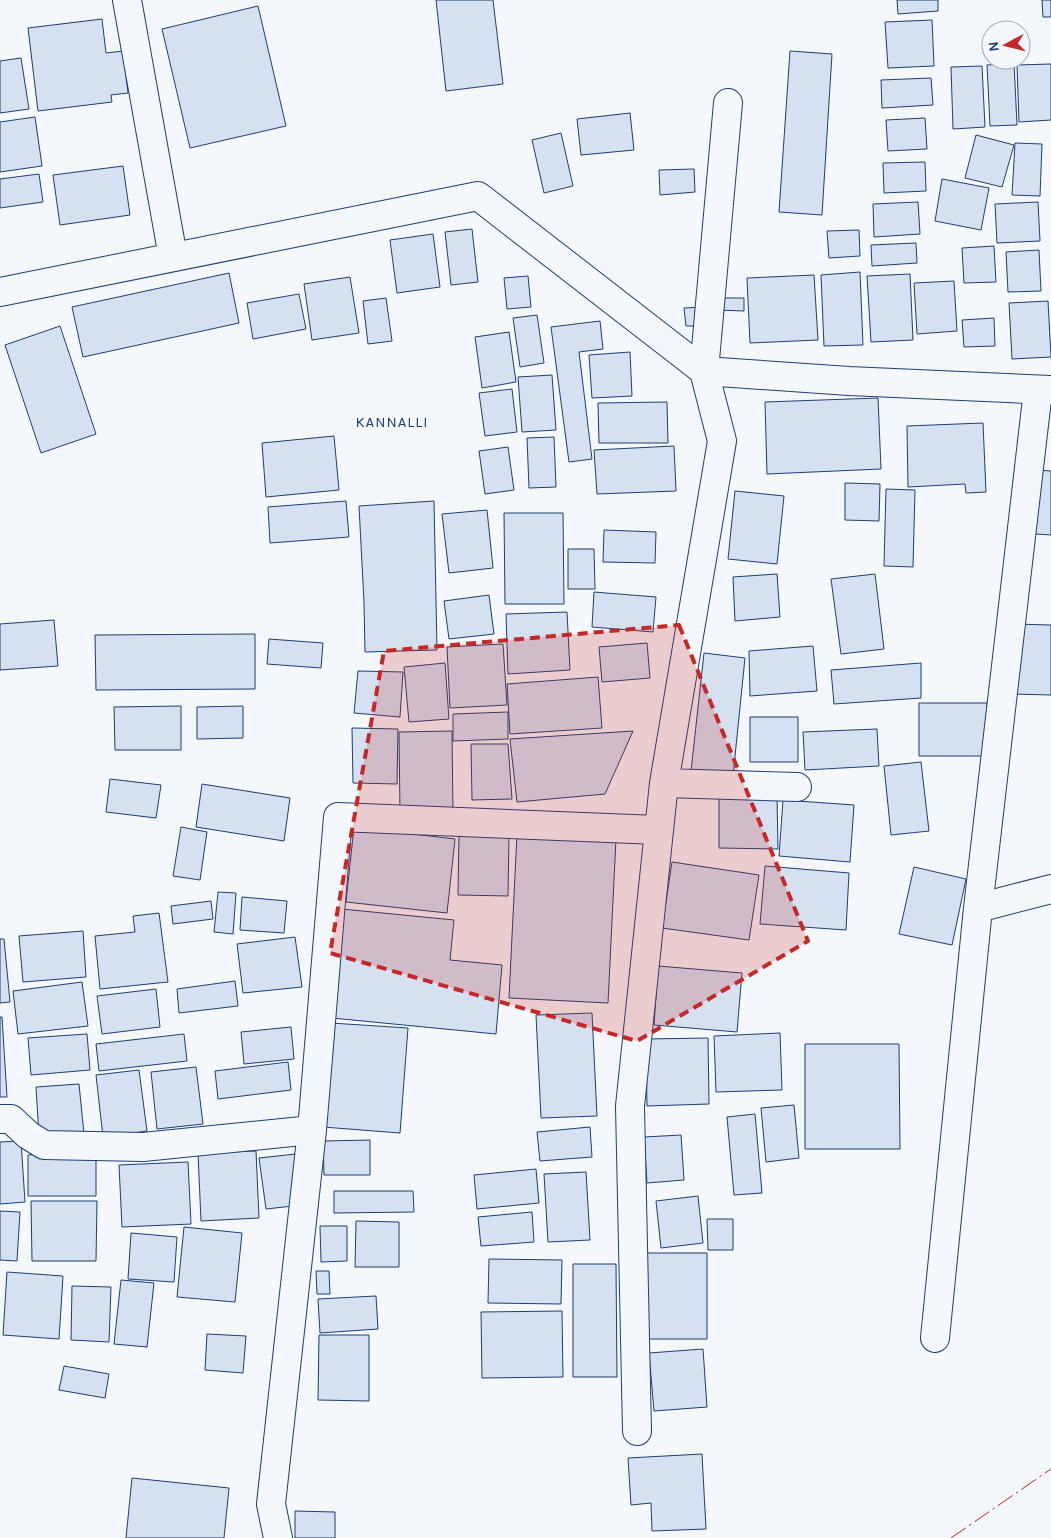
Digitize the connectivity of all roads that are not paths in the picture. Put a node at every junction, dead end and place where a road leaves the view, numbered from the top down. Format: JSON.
{"nodes":[{"id":1,"x":127,"y":0,"type":"edge"},
{"id":2,"x":728,"y":103,"type":"dead end"},
{"id":3,"x":173,"y":257,"type":"junction"},
{"id":4,"x":0,"y":292,"type":"edge"},
{"id":5,"x":704,"y":371,"type":"junction"},
{"id":6,"x":1045,"y":390,"type":"edge"},
{"id":7,"x":664,"y":783,"type":"junction"},
{"id":8,"x":797,"y":787,"type":"dead end"},
{"id":9,"x":658,"y":830,"type":"junction"},
{"id":10,"x":1051,"y":889,"type":"edge"},
{"id":11,"x":978,"y":908,"type":"junction"},
{"id":12,"x":0,"y":1119,"type":"edge"},
{"id":13,"x":312,"y":1130,"type":"junction"},
{"id":14,"x":935,"y":1338,"type":"dead end"},
{"id":15,"x":637,"y":1431,"type":"dead end"},
{"id":16,"x":278,"y":1538,"type":"edge"}],
"edges":[{"from":1,"to":3,"type":"street"},
{"from":2,"to":5,"type":"street"},
{"from":3,"to":4,"type":"street"},
{"from":3,"to":5,"type":"street"},
{"from":5,"to":6,"type":"street"},
{"from":5,"to":7,"type":"street"},
{"from":6,"to":11,"type":"street"},
{"from":7,"to":8,"type":"street"},
{"from":7,"to":9,"type":"street"},
{"from":9,"to":13,"type":"street"},
{"from":9,"to":15,"type":"street"},
{"from":10,"to":11,"type":"street"},
{"from":11,"to":14,"type":"street"},
{"from":12,"to":13,"type":"street"},
{"from":13,"to":16,"type":"street"}]}
